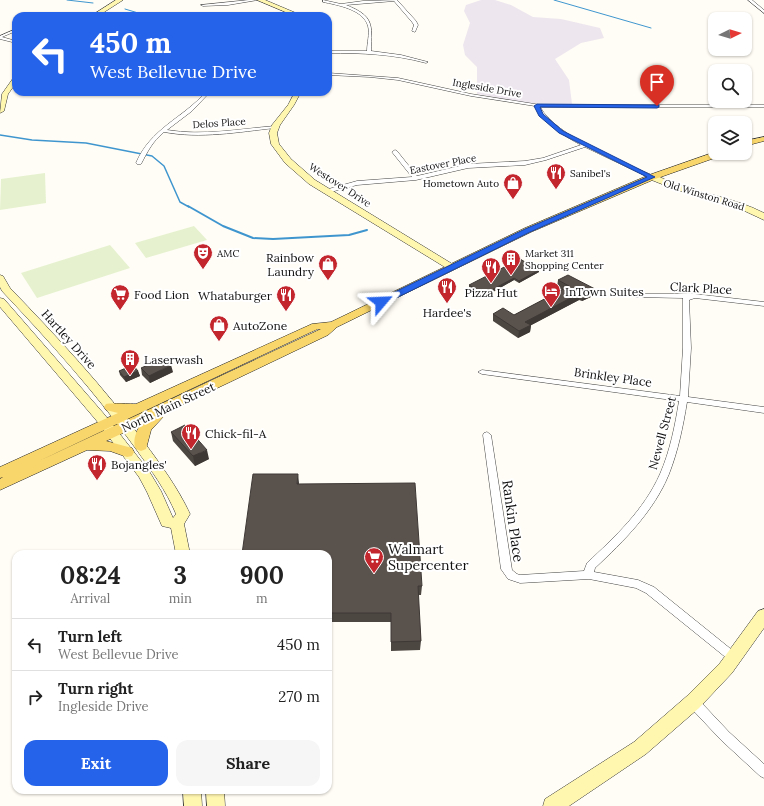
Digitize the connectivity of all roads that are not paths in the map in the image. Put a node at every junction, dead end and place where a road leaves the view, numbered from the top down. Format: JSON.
{"nodes":[{"id":1,"x":120,"y":0,"type":"edge"},
{"id":2,"x":125,"y":0,"type":"edge"},
{"id":3,"x":256,"y":0,"type":"edge"},
{"id":4,"x":260,"y":0,"type":"edge"},
{"id":5,"x":395,"y":0,"type":"edge"},
{"id":6,"x":750,"y":0,"type":"edge"},
{"id":7,"x":324,"y":1,"type":"edge"},
{"id":8,"x":203,"y":5,"type":"dead end"},
{"id":9,"x":341,"y":5,"type":"junction"},
{"id":10,"x":100,"y":12,"type":"edge"},
{"id":11,"x":106,"y":12,"type":"edge"},
{"id":12,"x":290,"y":12,"type":"edge"},
{"id":13,"x":764,"y":12,"type":"edge"},
{"id":14,"x":414,"y":30,"type":"dead end"},
{"id":15,"x":12,"y":32,"type":"edge"},
{"id":16,"x":0,"y":38,"type":"edge"},
{"id":17,"x":12,"y":41,"type":"edge"},
{"id":18,"x":332,"y":52,"type":"edge"},
{"id":19,"x":369,"y":52,"type":"junction"},
{"id":20,"x":426,"y":62,"type":"dead end"},
{"id":21,"x":12,"y":73,"type":"edge"},
{"id":22,"x":332,"y":74,"type":"edge"},
{"id":23,"x":4,"y":82,"type":"dead end"},
{"id":24,"x":12,"y":84,"type":"edge"},
{"id":25,"x":205,"y":96,"type":"edge"},
{"id":26,"x":296,"y":96,"type":"edge"},
{"id":27,"x":537,"y":106,"type":"junction"},
{"id":28,"x":764,"y":106,"type":"edge"},
{"id":29,"x":0,"y":111,"type":"edge"},
{"id":30,"x":275,"y":127,"type":"junction"},
{"id":31,"x":164,"y":131,"type":"junction"},
{"id":32,"x":764,"y":138,"type":"edge"},
{"id":33,"x":752,"y":142,"type":"edge"},
{"id":34,"x":586,"y":145,"type":"junction"},
{"id":35,"x":395,"y":152,"type":"dead end"},
{"id":36,"x":708,"y":157,"type":"edge"},
{"id":37,"x":139,"y":163,"type":"dead end"},
{"id":38,"x":652,"y":177,"type":"junction"},
{"id":39,"x":416,"y":178,"type":"junction"},
{"id":40,"x":327,"y":191,"type":"junction"},
{"id":41,"x":762,"y":214,"type":"edge"},
{"id":42,"x":451,"y":267,"type":"junction"},
{"id":43,"x":0,"y":278,"type":"edge"},
{"id":44,"x":636,"y":296,"type":"dead end"},
{"id":45,"x":690,"y":297,"type":"junction"},
{"id":46,"x":0,"y":301,"type":"edge"},
{"id":47,"x":764,"y":304,"type":"edge"},
{"id":48,"x":333,"y":325,"type":"junction"},
{"id":49,"x":482,"y":372,"type":"dead end"},
{"id":50,"x":684,"y":399,"type":"junction"},
{"id":51,"x":168,"y":407,"type":"junction"},
{"id":52,"x":764,"y":410,"type":"edge"},
{"id":53,"x":120,"y":417,"type":"junction"},
{"id":54,"x":109,"y":428,"type":"junction"},
{"id":55,"x":487,"y":435,"type":"dead end"},
{"id":56,"x":82,"y":446,"type":"junction"},
{"id":57,"x":141,"y":446,"type":"junction"},
{"id":58,"x":127,"y":452,"type":"junction"},
{"id":59,"x":0,"y":474,"type":"edge"},
{"id":60,"x":0,"y":485,"type":"edge"},
{"id":61,"x":177,"y":524,"type":"junction"},
{"id":62,"x":182,"y":550,"type":"edge"},
{"id":63,"x":589,"y":576,"type":"junction"},
{"id":64,"x":764,"y":616,"type":"edge"},
{"id":65,"x":733,"y":657,"type":"junction"},
{"id":66,"x":693,"y":702,"type":"junction"},
{"id":67,"x":764,"y":772,"type":"edge"},
{"id":68,"x":192,"y":794,"type":"edge"},
{"id":69,"x":215,"y":794,"type":"edge"},
{"id":70,"x":193,"y":806,"type":"edge"},
{"id":71,"x":216,"y":806,"type":"edge"},
{"id":72,"x":552,"y":806,"type":"edge"}],
"edges":[{"from":1,"to":10,"type":"street"},
{"from":2,"to":11,"type":"street"},
{"from":3,"to":8,"type":"street"},
{"from":4,"to":12,"type":"street"},
{"from":5,"to":9,"type":"street"},
{"from":5,"to":14,"type":"street"},
{"from":6,"to":13,"type":"street"},
{"from":7,"to":9,"type":"street"},
{"from":9,"to":19,"type":"street"},
{"from":15,"to":16,"type":"street"},
{"from":16,"to":17,"type":"street"},
{"from":18,"to":19,"type":"street"},
{"from":19,"to":20,"type":"street"},
{"from":21,"to":23,"type":"street"},
{"from":22,"to":27,"type":"street","name":"Ingleside Drive"},
{"from":24,"to":29,"type":"street"},
{"from":25,"to":31,"type":"street"},
{"from":26,"to":30,"type":"street"},
{"from":27,"to":28,"type":"street","name":"Ingleside Drive"},
{"from":27,"to":34,"type":"street"},
{"from":30,"to":31,"type":"street","name":"Delos Place"},
{"from":30,"to":40,"type":"street","name":"Westover Drive"},
{"from":31,"to":37,"type":"street"},
{"from":32,"to":33,"type":"main road"},
{"from":34,"to":38,"type":"street"},
{"from":34,"to":39,"type":"street","name":"Eastover Place"},
{"from":35,"to":39,"type":"street"},
{"from":36,"to":38,"type":"main road","name":"North Main Street"},
{"from":38,"to":41,"type":"street","name":"Old Winston Road"},
{"from":38,"to":42,"type":"main road","name":"North Main Street"},
{"from":39,"to":40,"type":"street","name":"Eastover Place"},
{"from":40,"to":42,"type":"street","name":"Westover Drive"},
{"from":42,"to":48,"type":"main road","name":"North Main Street"},
{"from":43,"to":53,"type":"street","name":"Hartley Drive"},
{"from":44,"to":45,"type":"street","name":"Clark Place"},
{"from":45,"to":47,"type":"street","name":"Clark Place"},
{"from":45,"to":50,"type":"street","name":"Newell Street"},
{"from":46,"to":54,"type":"street"},
{"from":48,"to":51,"type":"main road","name":"North Main Street"},
{"from":48,"to":53,"type":"main road","name":"North Main Street"},
{"from":49,"to":50,"type":"street","name":"Brinkley Place"},
{"from":50,"to":52,"type":"street","name":"Brinkley Place"},
{"from":50,"to":63,"type":"street","name":"Newell Street"},
{"from":51,"to":53,"type":"main road","name":"North Main Street"},
{"from":51,"to":57,"type":"main road"},
{"from":53,"to":54,"type":"main road","name":"North Main Street"},
{"from":53,"to":57,"type":"street","name":"Hartley Drive"},
{"from":54,"to":56,"type":"main road","name":"North Main Street"},
{"from":54,"to":58,"type":"street"},
{"from":54,"to":59,"type":"main road","name":"North Main Street"},
{"from":55,"to":63,"type":"street","name":"Rankin Place"},
{"from":56,"to":58,"type":"main road"},
{"from":56,"to":60,"type":"main road","name":"North Main Street"},
{"from":57,"to":61,"type":"street","name":"Hartley Drive"},
{"from":58,"to":61,"type":"street"},
{"from":61,"to":62,"type":"street"},
{"from":63,"to":65,"type":"street","name":"Rankin Place"},
{"from":64,"to":65,"type":"street"},
{"from":65,"to":66,"type":"street"},
{"from":66,"to":67,"type":"street"},
{"from":66,"to":72,"type":"street"},
{"from":68,"to":70,"type":"street"},
{"from":69,"to":71,"type":"street"}]}
